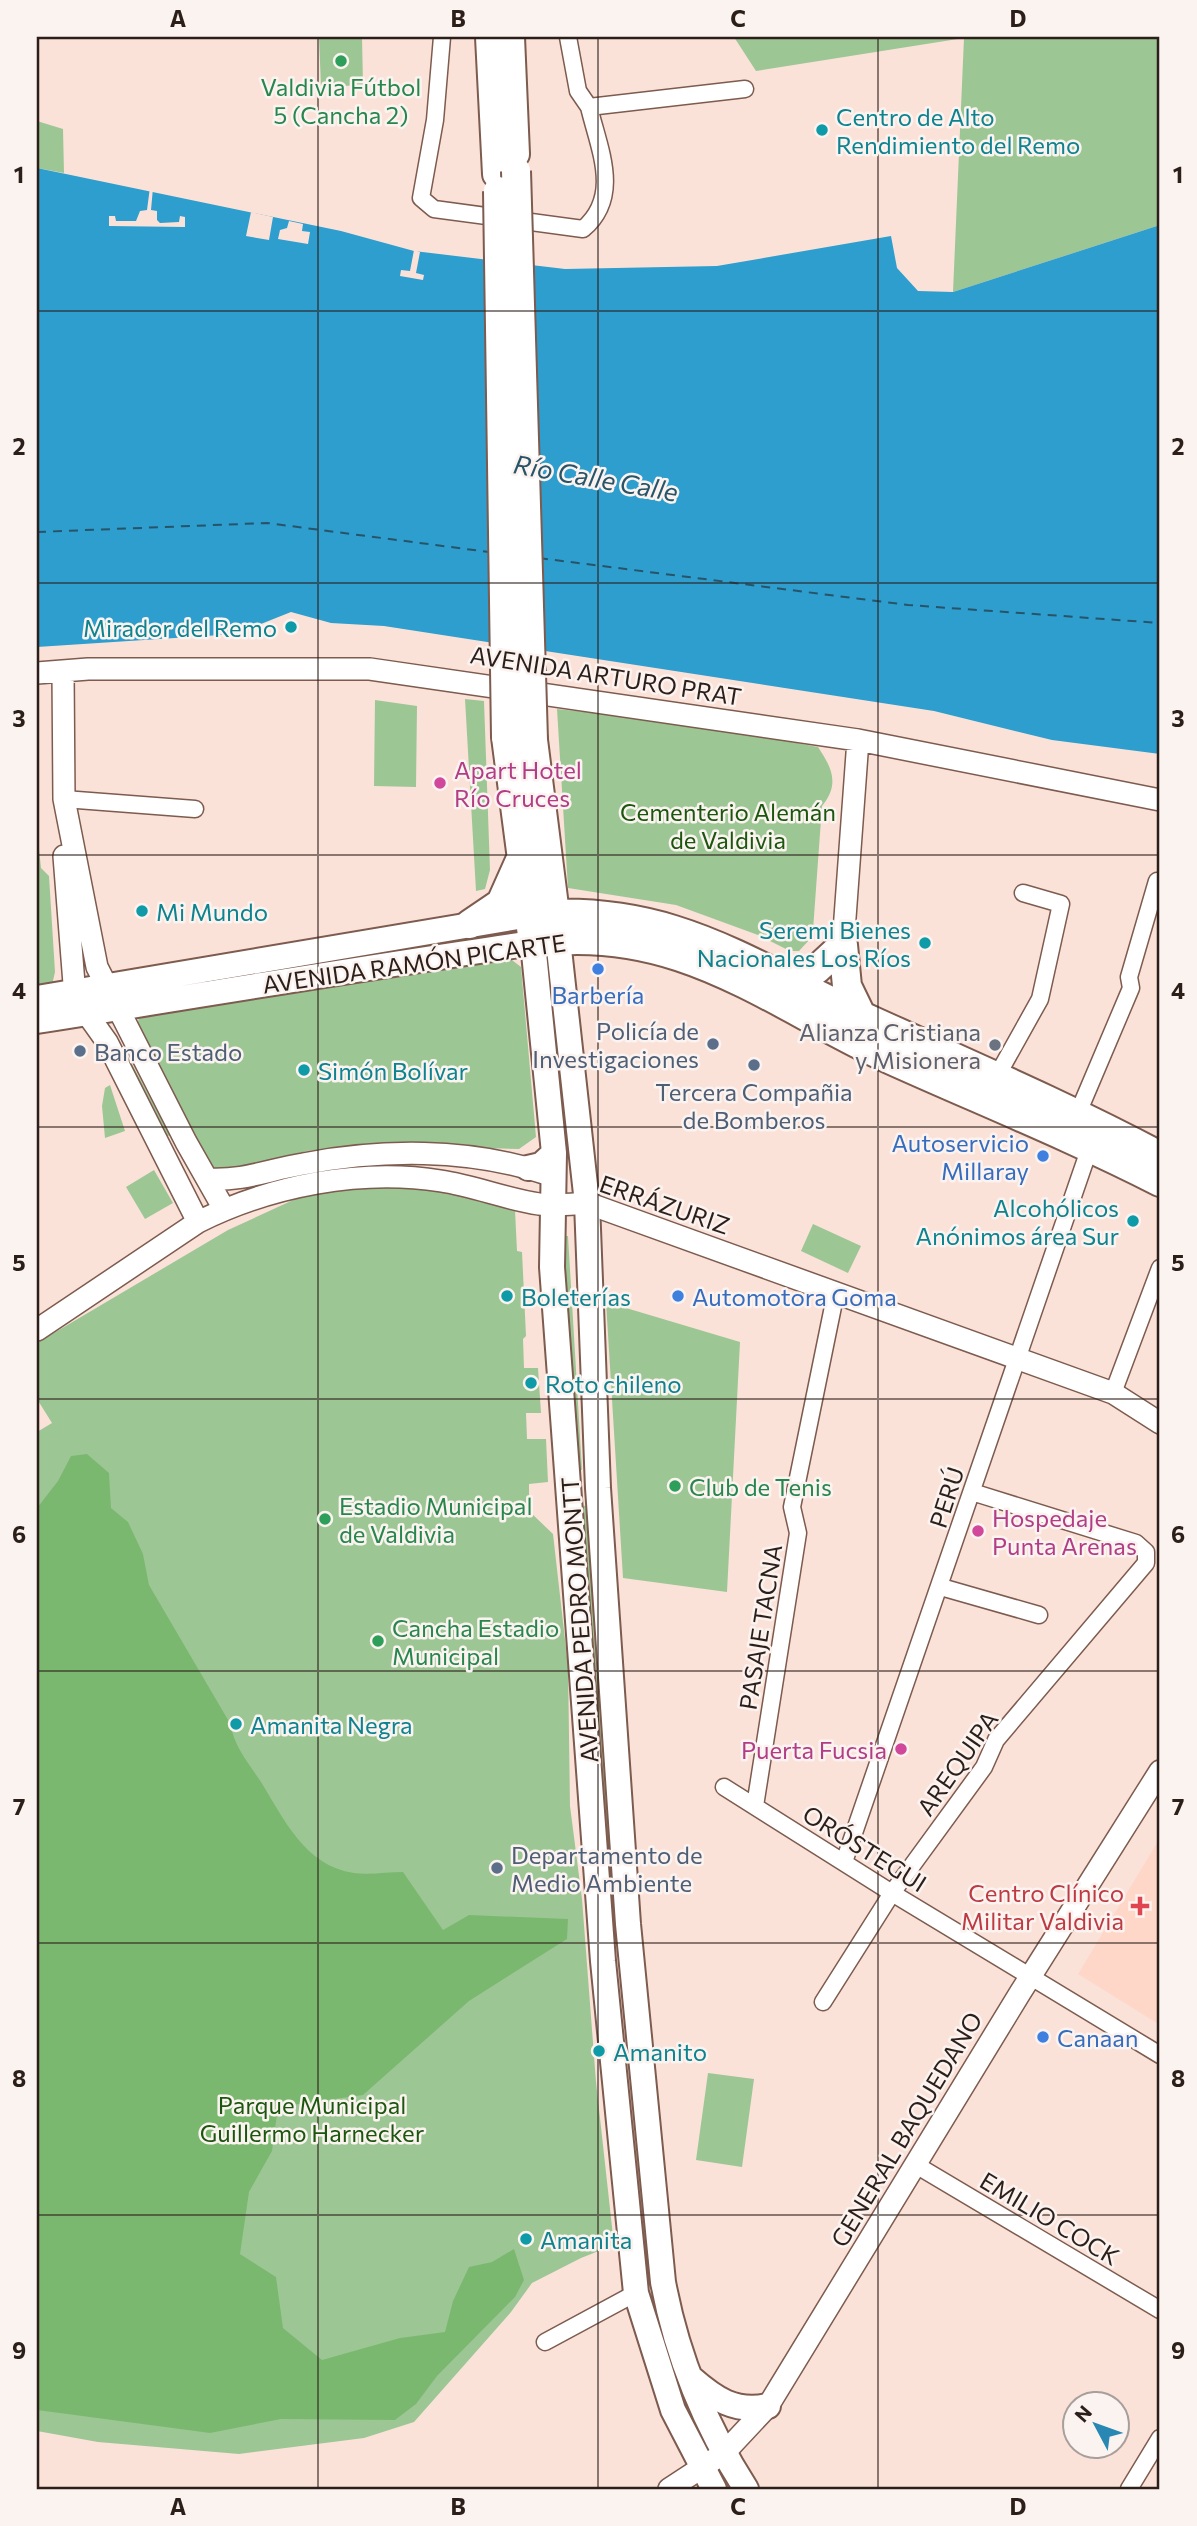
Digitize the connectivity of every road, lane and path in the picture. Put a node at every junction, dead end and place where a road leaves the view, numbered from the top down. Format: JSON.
{"nodes":[{"id":1,"x":442,"y":37,"type":"edge"},
{"id":2,"x":490,"y":37,"type":"edge"},
{"id":3,"x":510,"y":37,"type":"edge"},
{"id":4,"x":568,"y":37,"type":"edge"},
{"id":5,"x":746,"y":89,"type":"dead end"},
{"id":6,"x":589,"y":107,"type":"junction"},
{"id":7,"x":507,"y":172,"type":"junction"},
{"id":8,"x":63,"y":671,"type":"junction"},
{"id":9,"x":37,"y":673,"type":"edge"},
{"id":10,"x":519,"y":738,"type":"junction"},
{"id":11,"x":858,"y":740,"type":"junction"},
{"id":12,"x":64,"y":799,"type":"junction"},
{"id":13,"x":1160,"y":800,"type":"edge"},
{"id":14,"x":195,"y":809,"type":"dead end"},
{"id":15,"x":69,"y":829,"type":"junction"},
{"id":16,"x":522,"y":856,"type":"junction"},
{"id":17,"x":1157,"y":881,"type":"dead end"},
{"id":18,"x":1023,"y":893,"type":"dead end"},
{"id":19,"x":470,"y":924,"type":"junction"},
{"id":20,"x":544,"y":928,"type":"junction"},
{"id":21,"x":843,"y":945,"type":"junction"},
{"id":22,"x":786,"y":978,"type":"junction"},
{"id":23,"x":108,"y":986,"type":"junction"},
{"id":24,"x":76,"y":991,"type":"junction"},
{"id":25,"x":37,"y":998,"type":"edge"},
{"id":26,"x":119,"y":1010,"type":"junction"},
{"id":27,"x":849,"y":1010,"type":"junction"},
{"id":28,"x":87,"y":1014,"type":"junction"},
{"id":29,"x":37,"y":1021,"type":"edge"},
{"id":30,"x":861,"y":1045,"type":"junction"},
{"id":31,"x":997,"y":1076,"type":"junction"},
{"id":32,"x":1078,"y":1112,"type":"junction"},
{"id":33,"x":1090,"y":1147,"type":"junction"},
{"id":34,"x":1160,"y":1156,"type":"edge"},
{"id":35,"x":554,"y":1162,"type":"junction"},
{"id":36,"x":528,"y":1168,"type":"joint"},
{"id":37,"x":208,"y":1179,"type":"junction"},
{"id":38,"x":1160,"y":1182,"type":"edge"},
{"id":39,"x":587,"y":1203,"type":"junction"},
{"id":40,"x":554,"y":1205,"type":"junction"},
{"id":41,"x":224,"y":1209,"type":"junction"},
{"id":42,"x":198,"y":1222,"type":"junction"},
{"id":43,"x":1160,"y":1268,"type":"edge"},
{"id":44,"x":836,"y":1292,"type":"junction"},
{"id":45,"x":1156,"y":1292,"type":"edge"},
{"id":46,"x":37,"y":1330,"type":"edge"},
{"id":47,"x":1018,"y":1358,"type":"junction"},
{"id":48,"x":1113,"y":1393,"type":"junction"},
{"id":49,"x":1160,"y":1423,"type":"edge"},
{"id":50,"x":569,"y":1487,"type":"junction"},
{"id":51,"x":598,"y":1488,"type":"junction"},
{"id":52,"x":972,"y":1492,"type":"junction"},
{"id":53,"x":941,"y":1587,"type":"junction"},
{"id":54,"x":1039,"y":1615,"type":"dead end"},
{"id":55,"x":1160,"y":1771,"type":"edge"},
{"id":56,"x":724,"y":1787,"type":"dead end"},
{"id":57,"x":755,"y":1806,"type":"junction"},
{"id":58,"x":845,"y":1861,"type":"junction"},
{"id":59,"x":892,"y":1894,"type":"junction"},
{"id":60,"x":628,"y":1924,"type":"junction"},
{"id":61,"x":602,"y":1927,"type":"junction"},
{"id":62,"x":1032,"y":1976,"type":"junction"},
{"id":63,"x":823,"y":2002,"type":"dead end"},
{"id":64,"x":1160,"y":2055,"type":"edge"},
{"id":65,"x":916,"y":2165,"type":"junction"},
{"id":66,"x":636,"y":2293,"type":"junction"},
{"id":67,"x":1160,"y":2310,"type":"edge"},
{"id":68,"x":545,"y":2342,"type":"dead end"},
{"id":69,"x":687,"y":2374,"type":"junction"},
{"id":70,"x":768,"y":2406,"type":"junction"},
{"id":71,"x":1160,"y":2438,"type":"edge"},
{"id":72,"x":724,"y":2453,"type":"junction"},
{"id":73,"x":702,"y":2468,"type":"junction"},
{"id":74,"x":669,"y":2489,"type":"edge"},
{"id":75,"x":714,"y":2489,"type":"edge"},
{"id":76,"x":746,"y":2489,"type":"edge"},
{"id":77,"x":1129,"y":2489,"type":"edge"}],
"edges":[{"from":1,"to":6,"type":"street"},
{"from":2,"to":7,"type":"highway"},
{"from":3,"to":7,"type":"highway"},
{"from":4,"to":6,"type":"street"},
{"from":5,"to":6,"type":"street"},
{"from":7,"to":10,"type":"highway","bridge":true},
{"from":8,"to":9,"type":"main road","name":"AVENIDA ARTURO PRAT"},
{"from":8,"to":11,"type":"main road","name":"AVENIDA ARTURO PRAT"},
{"from":8,"to":12,"type":"main road"},
{"from":10,"to":16,"type":"highway","name":"AVENIDA PEDRO MONTT"},
{"from":10,"to":20,"type":"highway","name":"AVENIDA PEDRO MONTT"},
{"from":11,"to":13,"type":"main road","name":"AVENIDA ARTURO PRAT"},
{"from":11,"to":21,"type":"main road"},
{"from":12,"to":14,"type":"street"},
{"from":12,"to":15,"type":"main road"},
{"from":15,"to":23,"type":"main road"},
{"from":15,"to":24,"type":"main road"},
{"from":16,"to":19,"type":"highway"},
{"from":16,"to":20,"type":"highway","name":"AVENIDA PEDRO MONTT"},
{"from":17,"to":32,"type":"street"},
{"from":18,"to":31,"type":"street"},
{"from":19,"to":20,"type":"main road","name":"AVENIDA RAMÓN PICARTE"},
{"from":19,"to":23,"type":"main road","name":"AVENIDA RAMÓN PICARTE"},
{"from":20,"to":22,"type":"highway","name":"AVENIDA RAMÓN PICARTE"},
{"from":20,"to":26,"type":"main road","name":"AVENIDA RAMÓN PICARTE"},
{"from":20,"to":30,"type":"highway","name":"AVENIDA RAMÓN PICARTE"},
{"from":20,"to":35,"type":"main road","name":"AVENIDA PEDRO MONTT"},
{"from":20,"to":39,"type":"main road","name":"AVENIDA PEDRO MONTT"},
{"from":21,"to":22,"type":"highway"},
{"from":21,"to":27,"type":"highway"},
{"from":22,"to":27,"type":"highway","name":"AVENIDA RAMÓN PICARTE"},
{"from":23,"to":24,"type":"main road","name":"AVENIDA RAMÓN PICARTE"},
{"from":23,"to":26,"type":"main road"},
{"from":24,"to":25,"type":"main road","name":"AVENIDA RAMÓN PICARTE"},
{"from":24,"to":28,"type":"main road"},
{"from":26,"to":28,"type":"main road","name":"AVENIDA RAMÓN PICARTE"},
{"from":26,"to":37,"type":"main road"},
{"from":27,"to":30,"type":"highway"},
{"from":27,"to":31,"type":"highway","name":"AVENIDA RAMÓN PICARTE"},
{"from":28,"to":29,"type":"main road","name":"AVENIDA RAMÓN PICARTE"},
{"from":28,"to":42,"type":"main road"},
{"from":30,"to":33,"type":"highway","name":"AVENIDA RAMÓN PICARTE"},
{"from":31,"to":32,"type":"highway","name":"AVENIDA RAMÓN PICARTE"},
{"from":32,"to":34,"type":"highway","name":"AVENIDA RAMÓN PICARTE"},
{"from":33,"to":38,"type":"highway","name":"AVENIDA RAMÓN PICARTE"},
{"from":33,"to":47,"type":"street","name":"PERÚ"},
{"from":35,"to":36,"type":"main road"},
{"from":35,"to":39,"type":"main road"},
{"from":35,"to":40,"type":"main road","name":"AVENIDA PEDRO MONTT"},
{"from":36,"to":37,"type":"main road"},
{"from":37,"to":41,"type":"main road"},
{"from":39,"to":40,"type":"main road","name":"ERRÁZURIZ"},
{"from":39,"to":44,"type":"main road","name":"ERRÁZURIZ"},
{"from":39,"to":51,"type":"main road","name":"AVENIDA PEDRO MONTT"},
{"from":40,"to":41,"type":"main road","name":"ERRÁZURIZ"},
{"from":40,"to":50,"type":"main road","name":"AVENIDA PEDRO MONTT"},
{"from":41,"to":42,"type":"main road","name":"ERRÁZURIZ"},
{"from":42,"to":46,"type":"main road","name":"ERRÁZURIZ"},
{"from":43,"to":45,"type":"street"},
{"from":44,"to":47,"type":"main road","name":"ERRÁZURIZ"},
{"from":44,"to":57,"type":"street","name":"PASAJE TACNA"},
{"from":45,"to":48,"type":"street"},
{"from":47,"to":48,"type":"main road","name":"ERRÁZURIZ"},
{"from":47,"to":52,"type":"street","name":"PERÚ"},
{"from":48,"to":49,"type":"main road","name":"ERRÁZURIZ"},
{"from":50,"to":51,"type":"main road"},
{"from":50,"to":61,"type":"main road","name":"AVENIDA PEDRO MONTT"},
{"from":51,"to":60,"type":"main road","name":"AVENIDA PEDRO MONTT"},
{"from":52,"to":53,"type":"street","name":"PERÚ"},
{"from":52,"to":59,"type":"street","name":"AREQUIPA"},
{"from":53,"to":54,"type":"street"},
{"from":53,"to":58,"type":"street","name":"PERÚ"},
{"from":55,"to":62,"type":"main road","name":"GENERAL BAQUEDANO"},
{"from":56,"to":57,"type":"street","name":"ORÓSTEGUI"},
{"from":57,"to":58,"type":"street","name":"ORÓSTEGUI"},
{"from":58,"to":59,"type":"street","name":"ORÓSTEGUI"},
{"from":59,"to":62,"type":"street","name":"ORÓSTEGUI"},
{"from":59,"to":63,"type":"street","name":"AREQUIPA"},
{"from":60,"to":61,"type":"main road"},
{"from":60,"to":69,"type":"main road","name":"AVENIDA PEDRO MONTT"},
{"from":61,"to":66,"type":"main road","name":"AVENIDA PEDRO MONTT"},
{"from":62,"to":64,"type":"street","name":"ORÓSTEGUI"},
{"from":62,"to":65,"type":"main road","name":"GENERAL BAQUEDANO"},
{"from":65,"to":67,"type":"street","name":"EMILIO COCK"},
{"from":65,"to":70,"type":"main road","name":"GENERAL BAQUEDANO"},
{"from":66,"to":68,"type":"street"},
{"from":66,"to":73,"type":"main road","name":"AVENIDA PEDRO MONTT"},
{"from":69,"to":70,"type":"main road"},
{"from":69,"to":72,"type":"main road","name":"AVENIDA PEDRO MONTT"},
{"from":70,"to":72,"type":"main road","name":"GENERAL BAQUEDANO"},
{"from":71,"to":77,"type":"street"},
{"from":72,"to":73,"type":"main road","name":"GENERAL BAQUEDANO"},
{"from":72,"to":76,"type":"main road","name":"AVENIDA PEDRO MONTT"},
{"from":73,"to":74,"type":"main road","name":"GENERAL BAQUEDANO"},
{"from":73,"to":75,"type":"main road","name":"AVENIDA PEDRO MONTT"}]}
